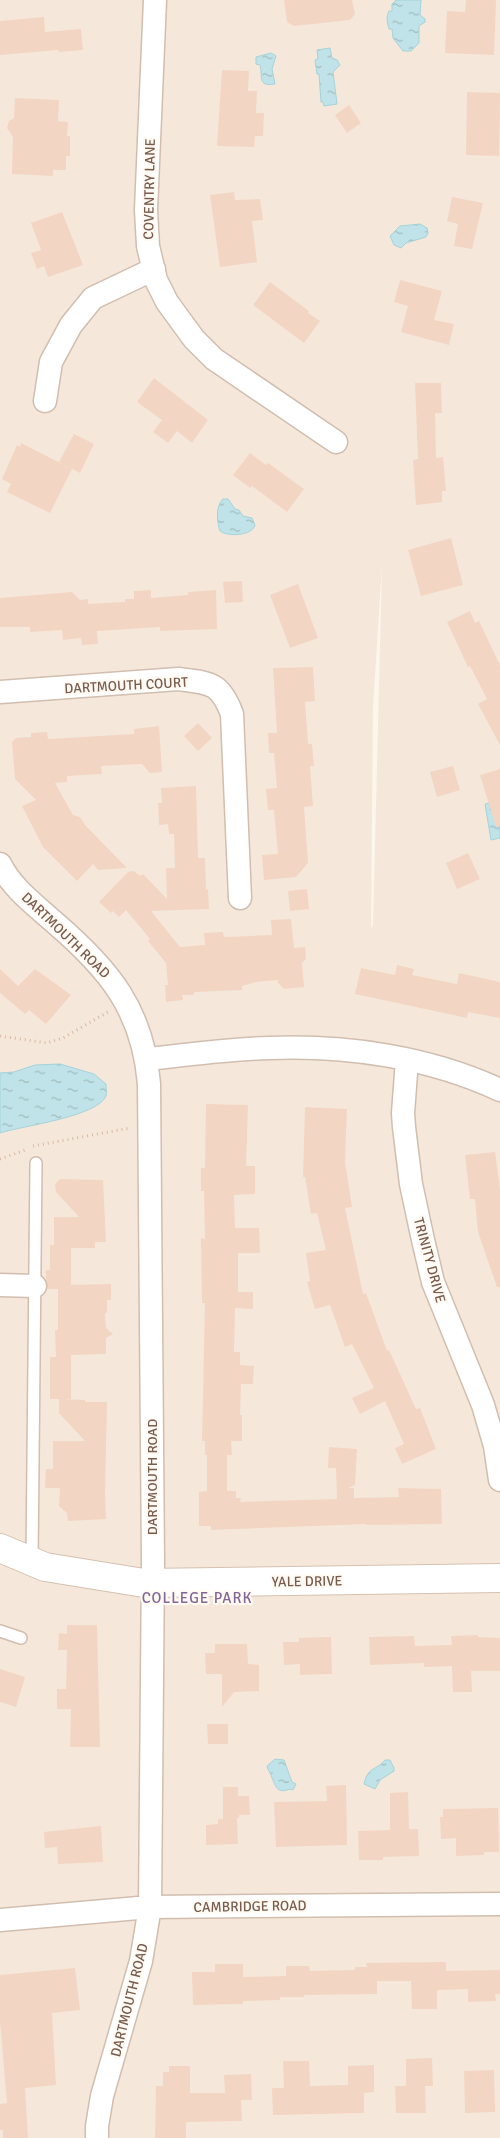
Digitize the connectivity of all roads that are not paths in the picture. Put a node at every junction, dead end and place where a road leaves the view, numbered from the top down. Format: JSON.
{"nodes":[{"id":1,"x":155,"y":0,"type":"edge"},
{"id":2,"x":154,"y":269,"type":"junction"},
{"id":3,"x":45,"y":401,"type":"dead end"},
{"id":4,"x":336,"y":442,"type":"dead end"},
{"id":5,"x":0,"y":692,"type":"edge"},
{"id":6,"x":0,"y":864,"type":"edge"},
{"id":7,"x":240,"y":898,"type":"dead end"},
{"id":8,"x":147,"y":1059,"type":"junction"},
{"id":9,"x":407,"y":1060,"type":"junction"},
{"id":10,"x":500,"y":1090,"type":"edge"},
{"id":11,"x":36,"y":1163,"type":"dead end"},
{"id":12,"x":0,"y":1285,"type":"edge"},
{"id":13,"x":35,"y":1286,"type":"junction"},
{"id":14,"x":500,"y":1480,"type":"edge"},
{"id":15,"x":0,"y":1548,"type":"edge"},
{"id":16,"x":32,"y":1562,"type":"junction"},
{"id":17,"x":500,"y":1578,"type":"edge"},
{"id":18,"x":153,"y":1582,"type":"junction"},
{"id":19,"x":0,"y":1631,"type":"edge"},
{"id":20,"x":21,"y":1638,"type":"dead end"},
{"id":21,"x":500,"y":1904,"type":"edge"},
{"id":22,"x":150,"y":1907,"type":"junction"},
{"id":23,"x":0,"y":1920,"type":"edge"},
{"id":24,"x":97,"y":2138,"type":"edge"}],
"edges":[{"from":1,"to":2,"type":"street","name":"COVENTRY LANE"},
{"from":2,"to":3,"type":"street"},
{"from":2,"to":4,"type":"street","name":"COVENTRY LANE"},
{"from":5,"to":7,"type":"street","name":"DARTMOUTH COURT"},
{"from":6,"to":8,"type":"street","name":"DARTMOUTH ROAD"},
{"from":8,"to":9,"type":"street"},
{"from":8,"to":18,"type":"street","name":"DARTMOUTH ROAD"},
{"from":9,"to":10,"type":"street"},
{"from":9,"to":14,"type":"street","name":"TRINITY DRIVE"},
{"from":11,"to":13,"type":"lane"},
{"from":12,"to":13,"type":"street"},
{"from":13,"to":16,"type":"lane"},
{"from":15,"to":16,"type":"street","name":"YALE DRIVE"},
{"from":16,"to":18,"type":"street","name":"YALE DRIVE"},
{"from":17,"to":18,"type":"street","name":"YALE DRIVE"},
{"from":18,"to":22,"type":"street","name":"DARTMOUTH ROAD"},
{"from":19,"to":20,"type":"lane"},
{"from":21,"to":22,"type":"street","name":"CAMBRIDGE ROAD"},
{"from":22,"to":23,"type":"street","name":"CAMBRIDGE ROAD"},
{"from":22,"to":24,"type":"street","name":"DARTMOUTH ROAD"}]}
